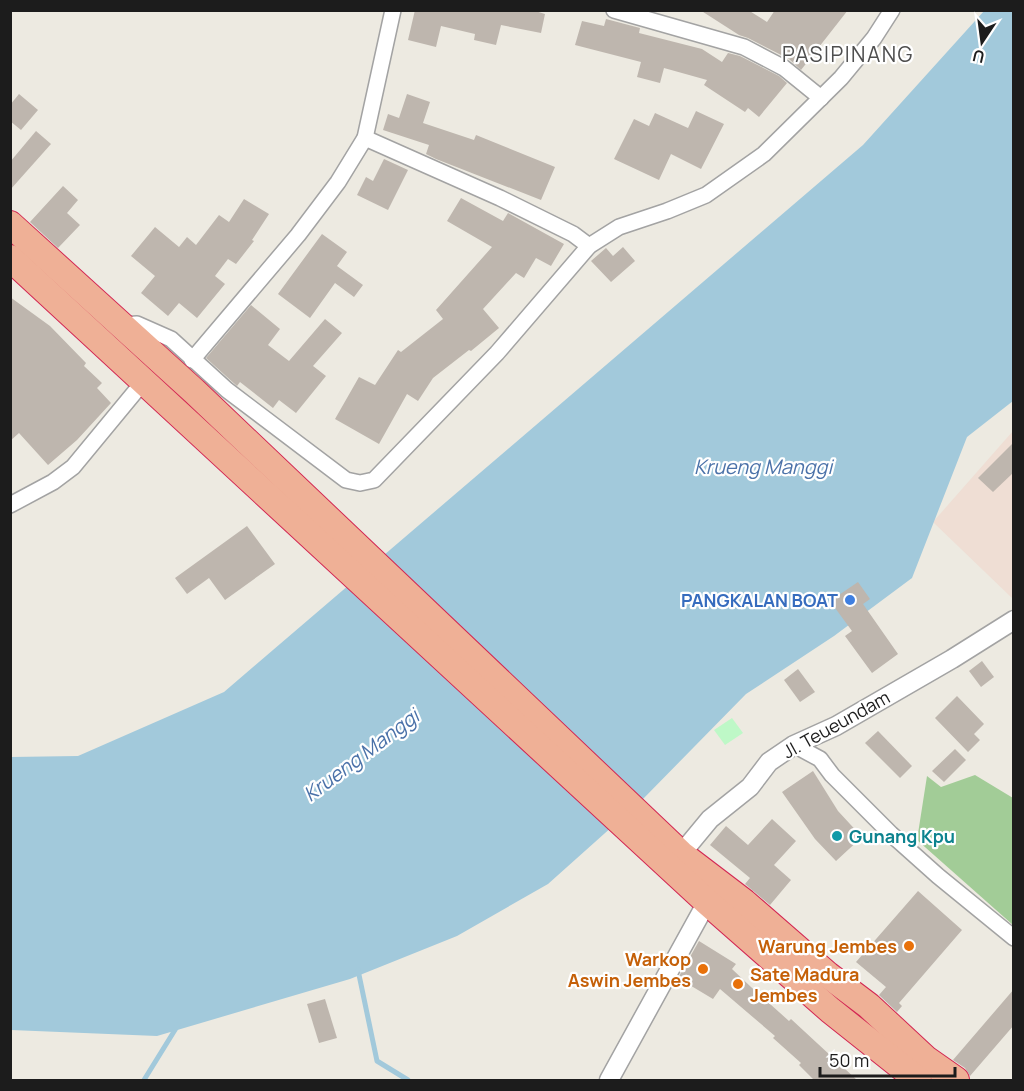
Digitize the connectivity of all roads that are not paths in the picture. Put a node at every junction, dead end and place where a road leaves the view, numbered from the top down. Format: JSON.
{"nodes":[{"id":1,"x":393,"y":10,"type":"edge"},
{"id":2,"x":614,"y":10,"type":"edge"},
{"id":3,"x":892,"y":10,"type":"edge"},
{"id":4,"x":821,"y":98,"type":"junction"},
{"id":5,"x":365,"y":138,"type":"junction"},
{"id":6,"x":10,"y":224,"type":"edge"},
{"id":7,"x":589,"y":246,"type":"junction"},
{"id":8,"x":10,"y":258,"type":"edge"},
{"id":9,"x":122,"y":325,"type":"junction"},
{"id":10,"x":192,"y":360,"type":"junction"},
{"id":11,"x":144,"y":381,"type":"junction"},
{"id":12,"x":10,"y":505,"type":"edge"},
{"id":13,"x":1014,"y":620,"type":"edge"},
{"id":14,"x":794,"y":745,"type":"junction"},
{"id":15,"x":680,"y":865,"type":"junction"},
{"id":16,"x":707,"y":902,"type":"junction"},
{"id":17,"x":1014,"y":938,"type":"edge"},
{"id":18,"x":609,"y":1080,"type":"edge"},
{"id":19,"x":918,"y":1080,"type":"edge"},
{"id":20,"x":956,"y":1080,"type":"edge"}],
"edges":[{"from":1,"to":5,"type":"street"},
{"from":2,"to":4,"type":"street"},
{"from":3,"to":4,"type":"street"},
{"from":4,"to":7,"type":"street"},
{"from":5,"to":7,"type":"street"},
{"from":5,"to":10,"type":"street"},
{"from":6,"to":9,"type":"highway"},
{"from":7,"to":10,"type":"street"},
{"from":8,"to":11,"type":"highway"},
{"from":9,"to":10,"type":"street"},
{"from":9,"to":15,"type":"highway"},
{"from":11,"to":12,"type":"street"},
{"from":11,"to":15,"type":"highway"},
{"from":13,"to":14,"type":"street","name":"JI. Teueundam"},
{"from":14,"to":15,"type":"street","name":"JI. Teueundam"},
{"from":14,"to":17,"type":"street"},
{"from":15,"to":16,"type":"highway"},
{"from":15,"to":20,"type":"highway"},
{"from":16,"to":18,"type":"street"},
{"from":16,"to":19,"type":"highway"}]}
